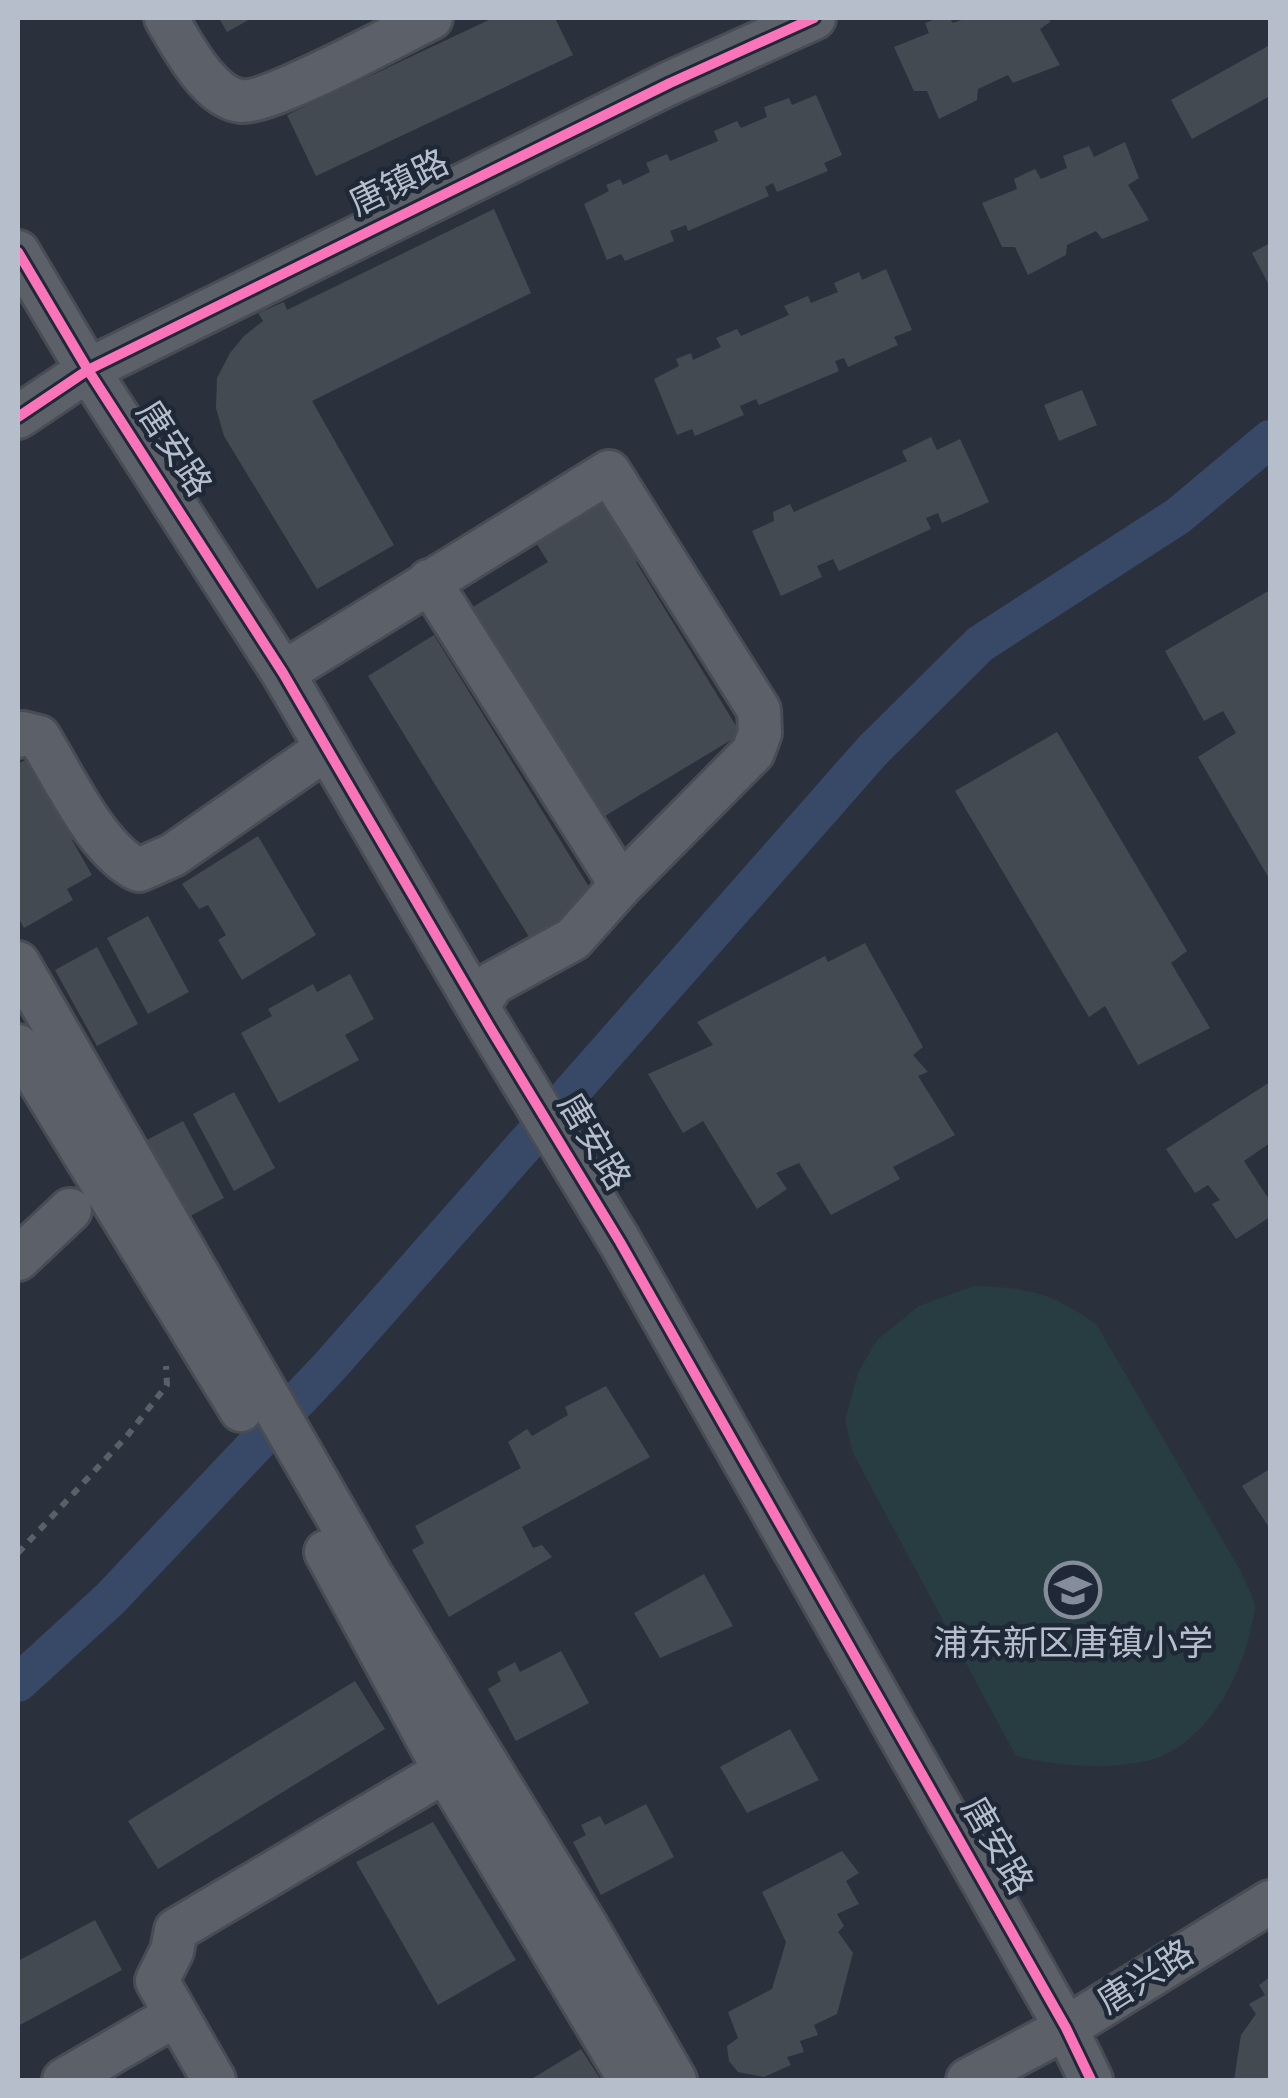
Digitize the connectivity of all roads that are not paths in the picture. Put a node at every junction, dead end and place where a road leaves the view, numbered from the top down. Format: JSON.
{"nodes":[{"id":1,"x":166,"y":18,"type":"edge"},
{"id":2,"x":430,"y":18,"type":"edge"},
{"id":3,"x":814,"y":18,"type":"edge"},
{"id":4,"x":18,"y":252,"type":"edge"},
{"id":5,"x":88,"y":370,"type":"junction"},
{"id":6,"x":18,"y":416,"type":"edge"},
{"id":7,"x":429,"y":582,"type":"junction"},
{"id":8,"x":283,"y":674,"type":"junction"},
{"id":9,"x":18,"y":736,"type":"edge"},
{"id":10,"x":328,"y":748,"type":"junction"},
{"id":11,"x":622,"y":885,"type":"junction"},
{"id":12,"x":18,"y":962,"type":"edge"},
{"id":13,"x":484,"y":1015,"type":"junction"},
{"id":14,"x":18,"y":1046,"type":"edge"},
{"id":15,"x":70,"y":1210,"type":"dead end"},
{"id":16,"x":18,"y":1258,"type":"edge"},
{"id":17,"x":184,"y":1287,"type":"junction"},
{"id":18,"x":446,"y":1772,"type":"junction"},
{"id":19,"x":1270,"y":1902,"type":"edge"},
{"id":20,"x":174,"y":2016,"type":"junction"},
{"id":21,"x":1066,"y":2028,"type":"junction"},
{"id":22,"x":64,"y":2080,"type":"edge"},
{"id":23,"x":214,"y":2080,"type":"edge"},
{"id":24,"x":630,"y":2080,"type":"edge"},
{"id":25,"x":675,"y":2080,"type":"edge"},
{"id":26,"x":968,"y":2080,"type":"edge"},
{"id":27,"x":1090,"y":2080,"type":"edge"}],
"edges":[{"from":1,"to":2,"type":"street"},
{"from":3,"to":5,"type":"street","name":"唐镇路"},
{"from":4,"to":5,"type":"street","name":"唐安路"},
{"from":5,"to":6,"type":"street","name":"唐镇路"},
{"from":5,"to":8,"type":"street","name":"唐安路"},
{"from":7,"to":8,"type":"street"},
{"from":7,"to":11,"type":"street"},
{"from":7,"to":11,"type":"street"},
{"from":8,"to":10,"type":"street","name":"唐安路"},
{"from":9,"to":10,"type":"street"},
{"from":10,"to":13,"type":"street","name":"唐安路"},
{"from":11,"to":13,"type":"street"},
{"from":12,"to":17,"type":"street"},
{"from":13,"to":21,"type":"street","name":"唐安路"},
{"from":14,"to":17,"type":"street"},
{"from":15,"to":16,"type":"street"},
{"from":17,"to":18,"type":"street"},
{"from":17,"to":25,"type":"street"},
{"from":18,"to":20,"type":"street"},
{"from":18,"to":24,"type":"street"},
{"from":19,"to":21,"type":"street","name":"唐兴路"},
{"from":20,"to":22,"type":"street"},
{"from":20,"to":23,"type":"street"},
{"from":21,"to":26,"type":"street","name":"唐兴路"},
{"from":21,"to":27,"type":"street","name":"唐安路"}]}
